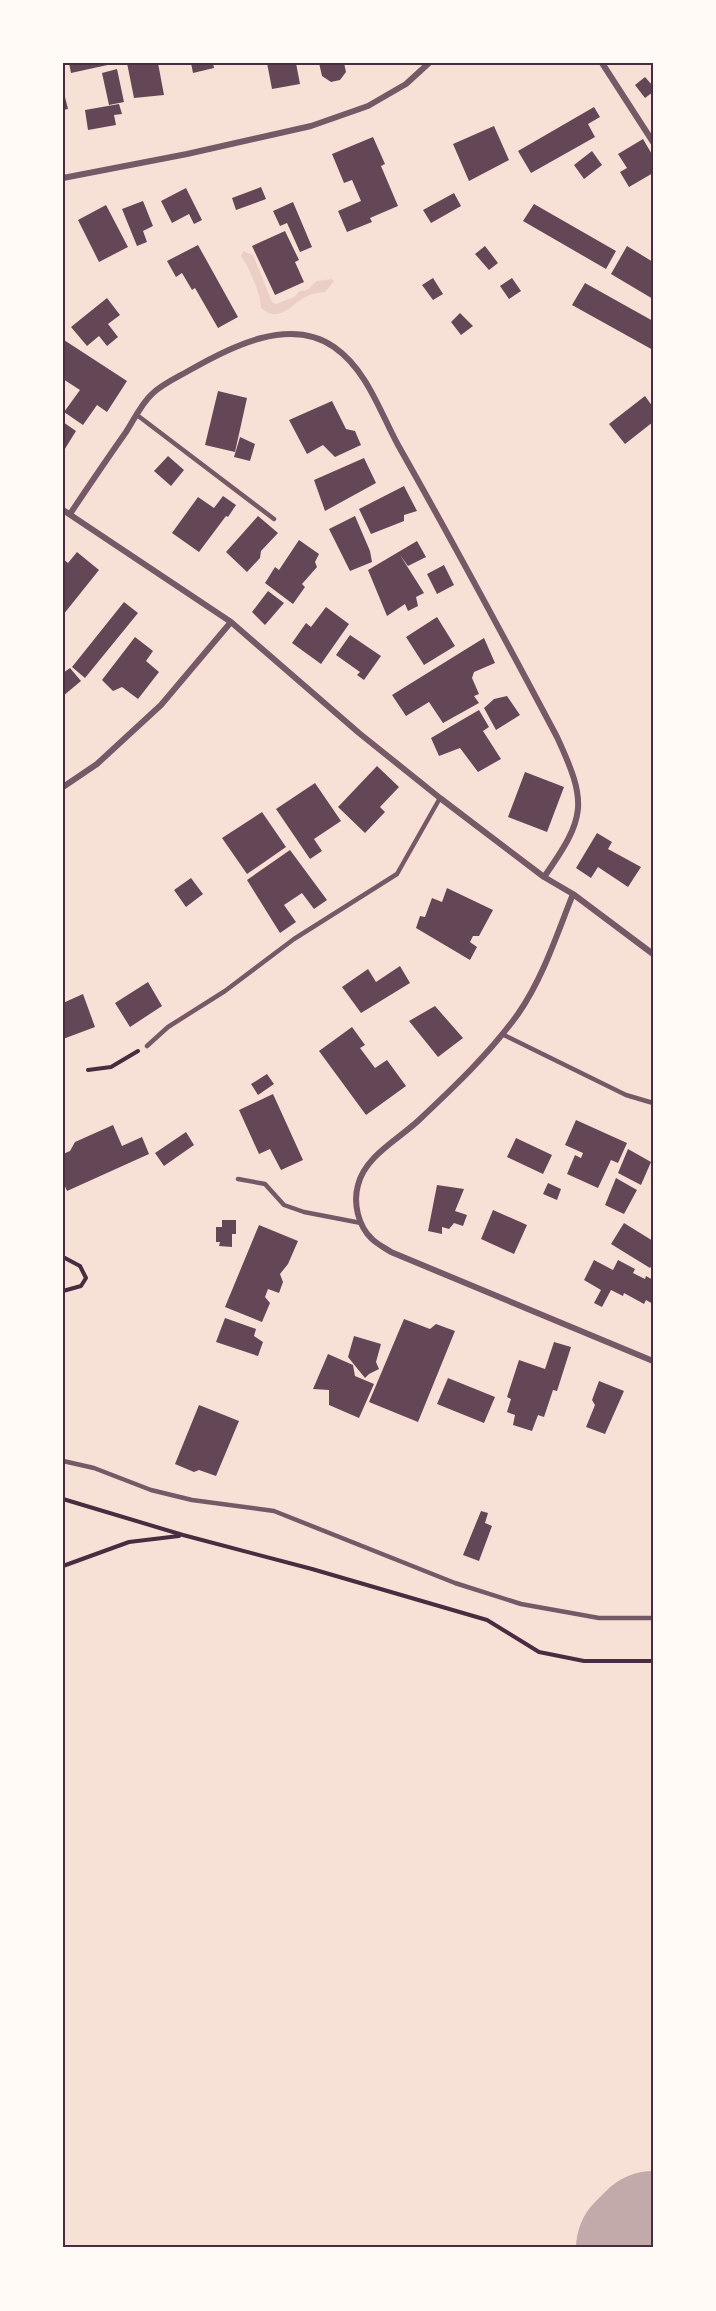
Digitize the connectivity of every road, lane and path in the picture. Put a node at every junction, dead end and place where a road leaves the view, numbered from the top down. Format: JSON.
{"nodes":[{"id":1,"x":429,"y":63,"type":"edge"},
{"id":2,"x":602,"y":63,"type":"edge"},
{"id":3,"x":653,"y":142,"type":"edge"},
{"id":4,"x":63,"y":178,"type":"edge"},
{"id":5,"x":137,"y":415,"type":"junction"},
{"id":6,"x":63,"y":510,"type":"edge"},
{"id":7,"x":70,"y":514,"type":"junction"},
{"id":8,"x":274,"y":519,"type":"dead end"},
{"id":9,"x":231,"y":622,"type":"junction"},
{"id":10,"x":63,"y":787,"type":"edge"},
{"id":11,"x":440,"y":798,"type":"junction"},
{"id":12,"x":544,"y":877,"type":"junction"},
{"id":13,"x":573,"y":894,"type":"junction"},
{"id":14,"x":653,"y":954,"type":"edge"},
{"id":15,"x":502,"y":1034,"type":"junction"},
{"id":16,"x":147,"y":1046,"type":"joint"},
{"id":17,"x":88,"y":1070,"type":"dead end"},
{"id":18,"x":653,"y":1103,"type":"edge"},
{"id":19,"x":238,"y":1179,"type":"dead end"},
{"id":20,"x":361,"y":1222,"type":"junction"},
{"id":21,"x":63,"y":1257,"type":"edge"},
{"id":22,"x":63,"y":1291,"type":"edge"},
{"id":23,"x":653,"y":1361,"type":"edge"},
{"id":24,"x":63,"y":1461,"type":"edge"},
{"id":25,"x":63,"y":1499,"type":"edge"},
{"id":26,"x":183,"y":1535,"type":"junction"},
{"id":27,"x":63,"y":1566,"type":"edge"},
{"id":28,"x":653,"y":1618,"type":"edge"},
{"id":29,"x":653,"y":1661,"type":"edge"}],
"edges":[{"from":1,"to":4,"type":"street"},
{"from":2,"to":3,"type":"street"},
{"from":5,"to":7,"type":"street"},
{"from":5,"to":8,"type":"lane"},
{"from":5,"to":12,"type":"street"},
{"from":6,"to":7,"type":"street"},
{"from":7,"to":9,"type":"street"},
{"from":9,"to":10,"type":"street"},
{"from":9,"to":11,"type":"street"},
{"from":11,"to":12,"type":"street"},
{"from":11,"to":16,"type":"lane"},
{"from":12,"to":13,"type":"street"},
{"from":13,"to":14,"type":"street"},
{"from":13,"to":15,"type":"street"},
{"from":15,"to":18,"type":"lane"},
{"from":15,"to":20,"type":"street"},
{"from":16,"to":17,"type":"path"},
{"from":19,"to":20,"type":"lane"},
{"from":20,"to":23,"type":"street"},
{"from":21,"to":22,"type":"path"},
{"from":24,"to":28,"type":"lane"},
{"from":25,"to":26,"type":"path"},
{"from":26,"to":27,"type":"path"},
{"from":26,"to":29,"type":"path"}]}
